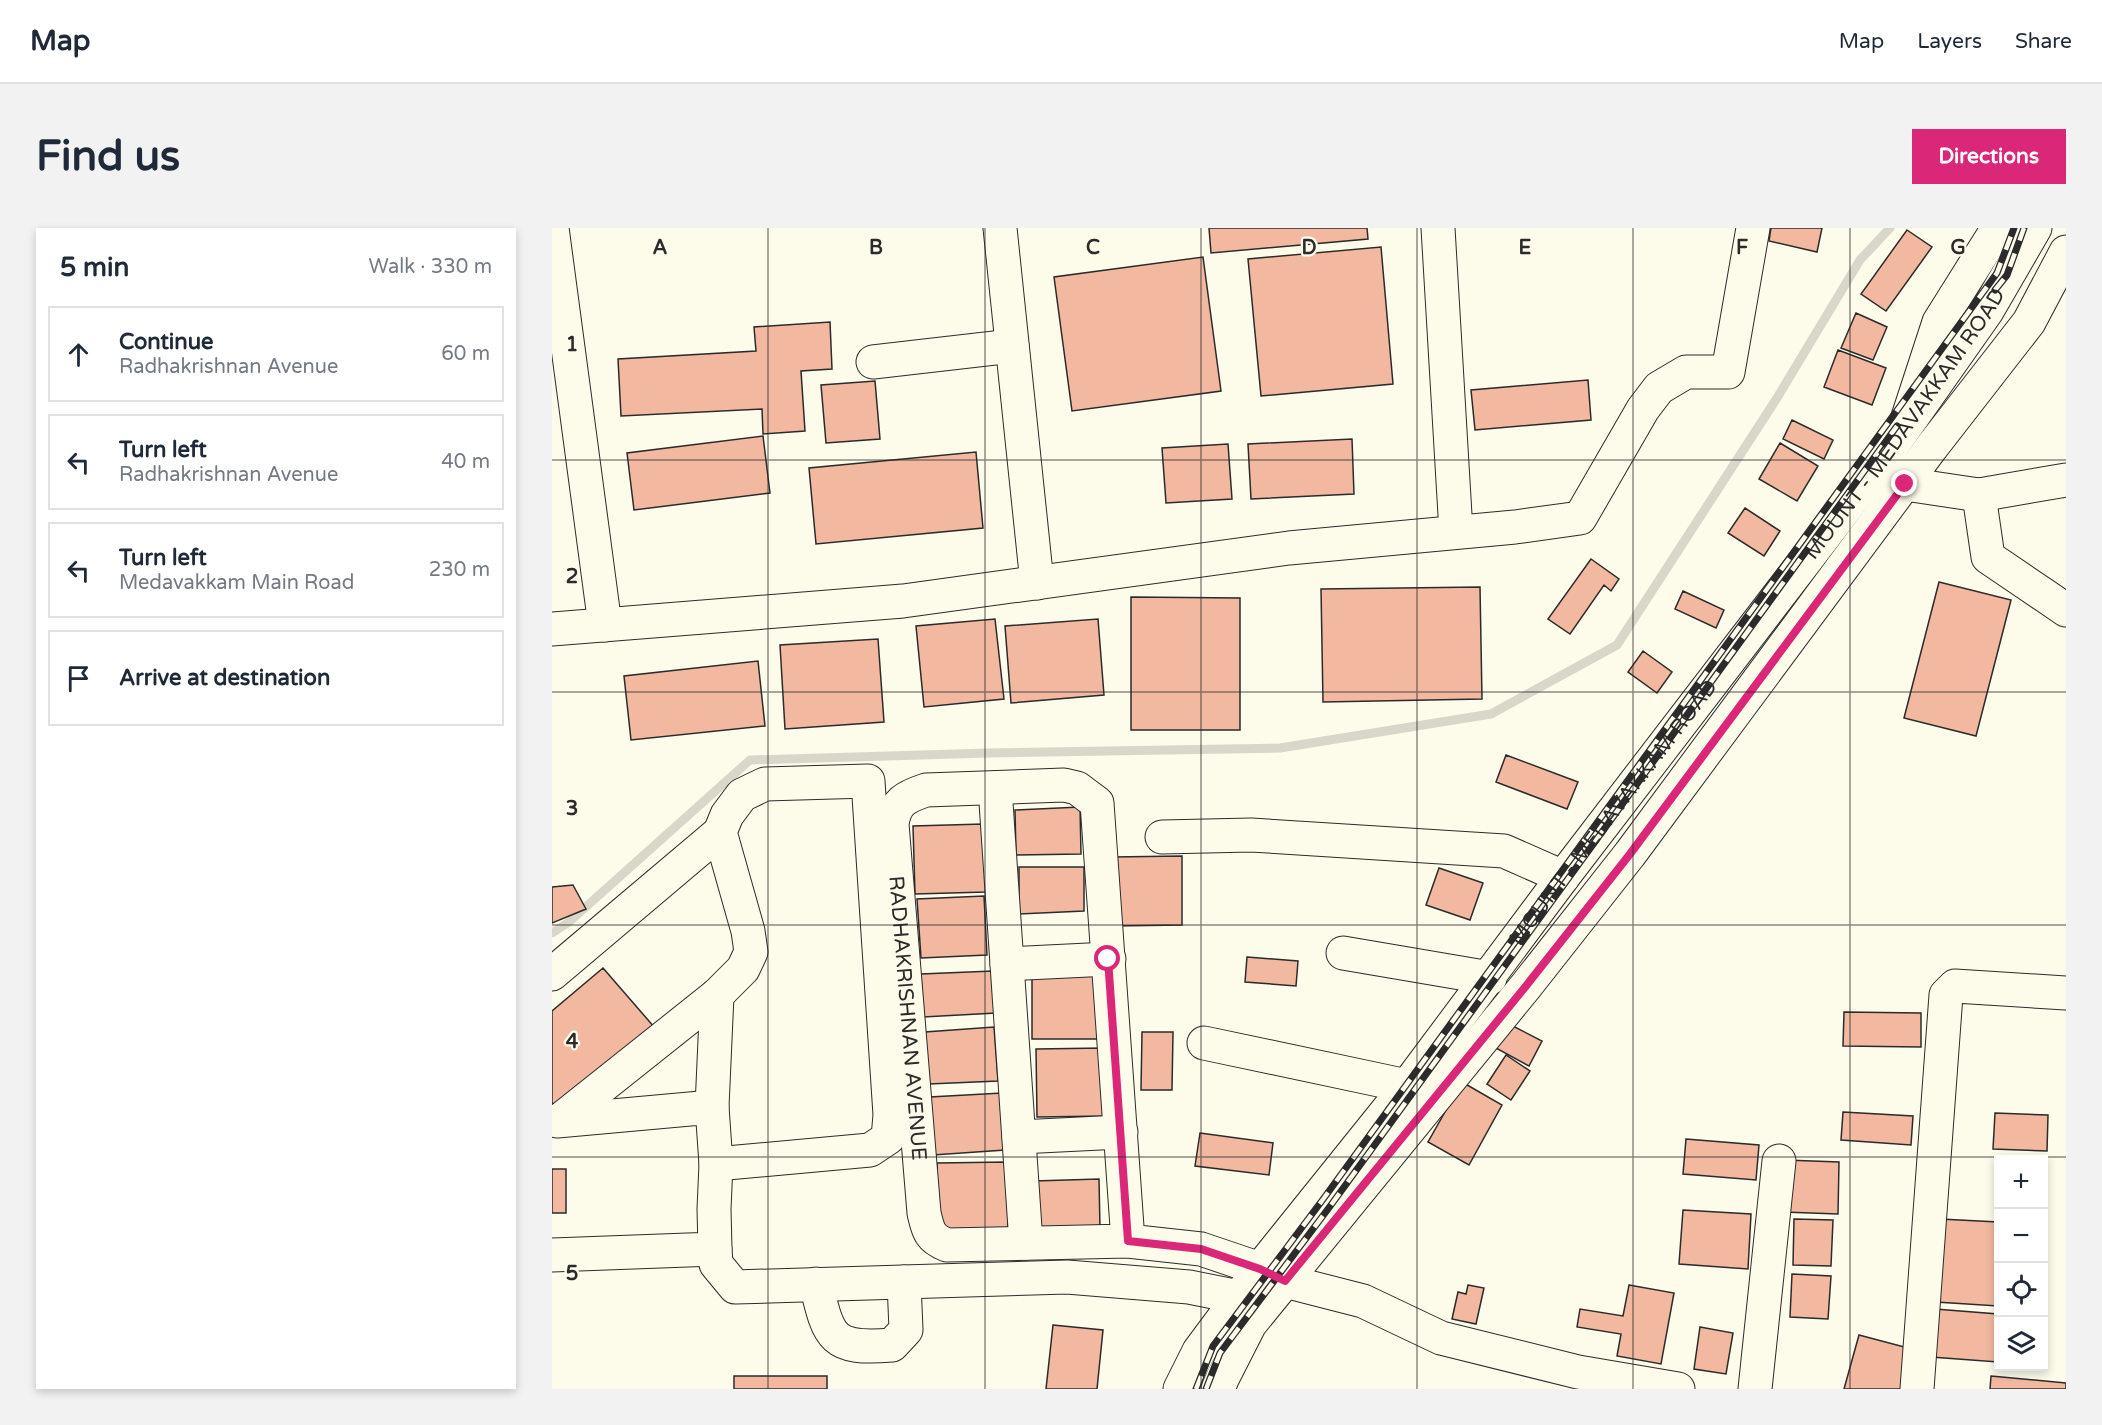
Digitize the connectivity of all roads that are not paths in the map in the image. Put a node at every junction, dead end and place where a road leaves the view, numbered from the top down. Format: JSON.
{"nodes":[{"id":1,"x":552,"y":228,"type":"edge"},
{"id":2,"x":1000,"y":228,"type":"edge"},
{"id":3,"x":1438,"y":228,"type":"edge"},
{"id":4,"x":1754,"y":228,"type":"edge"},
{"id":5,"x":1998,"y":228,"type":"edge"},
{"id":6,"x":2035,"y":228,"type":"edge"},
{"id":7,"x":2066,"y":252,"type":"edge"},
{"id":8,"x":1012,"y":346,"type":"junction"},
{"id":9,"x":873,"y":362,"type":"dead end"},
{"id":10,"x":1904,"y":430,"type":"junction"},
{"id":11,"x":2066,"y":480,"type":"edge"},
{"id":12,"x":1905,"y":484,"type":"junction"},
{"id":13,"x":1979,"y":495,"type":"junction"},
{"id":14,"x":1456,"y":532,"type":"junction"},
{"id":15,"x":1037,"y":583,"type":"junction"},
{"id":16,"x":2066,"y":610,"type":"edge"},
{"id":17,"x":605,"y":625,"type":"junction"},
{"id":18,"x":552,"y":629,"type":"edge"},
{"id":19,"x":995,"y":788,"type":"junction"},
{"id":20,"x":720,"y":832,"type":"junction"},
{"id":21,"x":1162,"y":837,"type":"dead end"},
{"id":22,"x":1563,"y":877,"type":"junction"},
{"id":23,"x":1343,"y":953,"type":"dead end"},
{"id":24,"x":1108,"y":959,"type":"junction"},
{"id":25,"x":1007,"y":964,"type":"junction"},
{"id":26,"x":552,"y":974,"type":"edge"},
{"id":27,"x":1490,"y":978,"type":"junction"},
{"id":28,"x":2066,"y":993,"type":"edge"},
{"id":29,"x":717,"y":996,"type":"junction"},
{"id":30,"x":1204,"y":1043,"type":"dead end"},
{"id":31,"x":1407,"y":1086,"type":"junction"},
{"id":32,"x":712,"y":1107,"type":"junction"},
{"id":33,"x":556,"y":1121,"type":"edge"},
{"id":34,"x":1120,"y":1132,"type":"junction"},
{"id":35,"x":1019,"y":1137,"type":"junction"},
{"id":36,"x":1779,"y":1161,"type":"dead end"},
{"id":37,"x":716,"y":1164,"type":"junction"},
{"id":38,"x":1128,"y":1241,"type":"junction"},
{"id":39,"x":1026,"y":1243,"type":"junction"},
{"id":40,"x":715,"y":1249,"type":"junction"},
{"id":41,"x":552,"y":1255,"type":"edge"},
{"id":42,"x":1273,"y":1275,"type":"junction"},
{"id":43,"x":904,"y":1282,"type":"junction"},
{"id":44,"x":816,"y":1284,"type":"junction"},
{"id":45,"x":1239,"y":1297,"type":"junction"},
{"id":46,"x":1180,"y":1389,"type":"edge"},
{"id":47,"x":1218,"y":1389,"type":"edge"},
{"id":48,"x":1678,"y":1389,"type":"edge"},
{"id":49,"x":1755,"y":1389,"type":"edge"},
{"id":50,"x":1917,"y":1389,"type":"edge"}],
"edges":[{"from":1,"to":17,"type":"street"},
{"from":2,"to":8,"type":"street"},
{"from":3,"to":14,"type":"street"},
{"from":4,"to":14,"type":"street"},
{"from":5,"to":10,"type":"street"},
{"from":6,"to":10,"type":"street","name":"MOUNT - MEDAVAKKAM ROAD"},
{"from":7,"to":12,"type":"street"},
{"from":8,"to":9,"type":"street"},
{"from":8,"to":15,"type":"street"},
{"from":10,"to":22,"type":"street","name":"MOUNT - MEDAVAKKAM ROAD"},
{"from":11,"to":13,"type":"street"},
{"from":12,"to":13,"type":"street"},
{"from":12,"to":42,"type":"street"},
{"from":13,"to":16,"type":"street"},
{"from":14,"to":15,"type":"street"},
{"from":15,"to":17,"type":"street"},
{"from":17,"to":18,"type":"street"},
{"from":19,"to":24,"type":"street","name":"RADHAKRISHNAN AVENUE"},
{"from":19,"to":25,"type":"street"},
{"from":19,"to":39,"type":"street","name":"RADHAKRISHNAN AVENUE"},
{"from":20,"to":26,"type":"street"},
{"from":20,"to":29,"type":"street"},
{"from":20,"to":37,"type":"street"},
{"from":21,"to":22,"type":"street"},
{"from":22,"to":27,"type":"street","name":"MOUNT - MEDAVAKKAM ROAD"},
{"from":23,"to":27,"type":"street"},
{"from":24,"to":25,"type":"street"},
{"from":24,"to":34,"type":"street","name":"RADHAKRISHNAN AVENUE"},
{"from":25,"to":35,"type":"street"},
{"from":27,"to":31,"type":"street","name":"MOUNT - MEDAVAKKAM ROAD"},
{"from":28,"to":50,"type":"street"},
{"from":29,"to":32,"type":"street"},
{"from":29,"to":33,"type":"street"},
{"from":30,"to":31,"type":"street"},
{"from":31,"to":42,"type":"street","name":"MOUNT - MEDAVAKKAM ROAD"},
{"from":32,"to":33,"type":"street"},
{"from":32,"to":37,"type":"street"},
{"from":34,"to":35,"type":"street"},
{"from":34,"to":38,"type":"street","name":"RADHAKRISHNAN AVENUE"},
{"from":35,"to":39,"type":"street"},
{"from":36,"to":49,"type":"street"},
{"from":37,"to":40,"type":"street"},
{"from":38,"to":39,"type":"street","name":"RADHAKRISHNAN AVENUE"},
{"from":38,"to":42,"type":"street","name":"RADHAKRISHNAN AVENUE"},
{"from":40,"to":41,"type":"street"},
{"from":40,"to":44,"type":"street"},
{"from":42,"to":45,"type":"street","name":"MOUNT - MEDAVAKKAM ROAD"},
{"from":42,"to":47,"type":"street"},
{"from":42,"to":48,"type":"street","name":"RADHAKRISHNAN AVENUE"},
{"from":43,"to":44,"type":"street"},
{"from":43,"to":44,"type":"street"},
{"from":43,"to":45,"type":"street"},
{"from":45,"to":46,"type":"street","name":"MOUNT - MEDAVAKKAM ROAD"}]}
